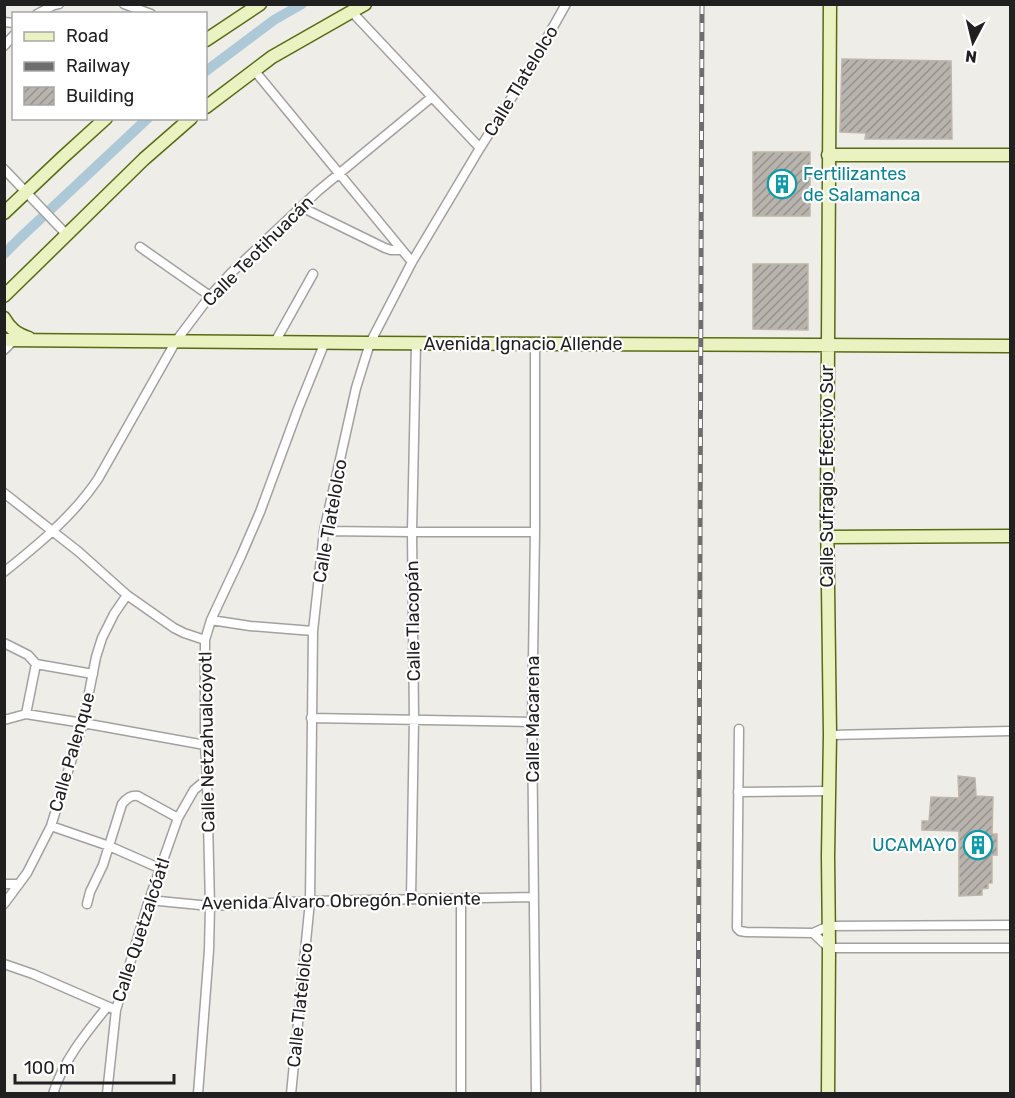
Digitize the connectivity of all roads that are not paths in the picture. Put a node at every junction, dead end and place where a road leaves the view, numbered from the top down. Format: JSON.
{"nodes":[{"id":1,"x":124,"y":4,"type":"edge"},
{"id":2,"x":260,"y":4,"type":"edge"},
{"id":3,"x":365,"y":4,"type":"edge"},
{"id":4,"x":566,"y":4,"type":"edge"},
{"id":5,"x":830,"y":4,"type":"edge"},
{"id":6,"x":56,"y":5,"type":"edge"},
{"id":7,"x":38,"y":10,"type":"edge"},
{"id":8,"x":351,"y":11,"type":"junction"},
{"id":9,"x":146,"y":12,"type":"edge"},
{"id":10,"x":207,"y":39,"type":"edge"},
{"id":11,"x":254,"y":70,"type":"junction"},
{"id":12,"x":432,"y":97,"type":"junction"},
{"id":13,"x":207,"y":106,"type":"edge"},
{"id":14,"x":104,"y":120,"type":"edge"},
{"id":15,"x":189,"y":120,"type":"edge"},
{"id":16,"x":480,"y":148,"type":"junction"},
{"id":17,"x":828,"y":155,"type":"junction"},
{"id":18,"x":1011,"y":155,"type":"edge"},
{"id":19,"x":4,"y":169,"type":"edge"},
{"id":20,"x":339,"y":174,"type":"junction"},
{"id":21,"x":28,"y":195,"type":"junction"},
{"id":22,"x":301,"y":207,"type":"junction"},
{"id":23,"x":4,"y":213,"type":"edge"},
{"id":24,"x":64,"y":231,"type":"junction"},
{"id":25,"x":141,"y":247,"type":"dead end"},
{"id":26,"x":402,"y":250,"type":"junction"},
{"id":27,"x":412,"y":262,"type":"junction"},
{"id":28,"x":313,"y":274,"type":"dead end"},
{"id":29,"x":4,"y":296,"type":"edge"},
{"id":30,"x":210,"y":296,"type":"junction"},
{"id":31,"x":4,"y":318,"type":"edge"},
{"id":32,"x":13,"y":338,"type":"edge"},
{"id":33,"x":176,"y":341,"type":"junction"},
{"id":34,"x":275,"y":342,"type":"junction"},
{"id":35,"x":325,"y":342,"type":"junction"},
{"id":36,"x":370,"y":343,"type":"junction"},
{"id":37,"x":416,"y":343,"type":"junction"},
{"id":38,"x":535,"y":344,"type":"junction"},
{"id":39,"x":827,"y":346,"type":"junction"},
{"id":40,"x":1011,"y":346,"type":"edge"},
{"id":41,"x":4,"y":350,"type":"edge"},
{"id":42,"x":4,"y":493,"type":"edge"},
{"id":43,"x":54,"y":531,"type":"junction"},
{"id":44,"x":324,"y":531,"type":"junction"},
{"id":45,"x":412,"y":532,"type":"junction"},
{"id":46,"x":535,"y":532,"type":"junction"},
{"id":47,"x":1011,"y":536,"type":"edge"},
{"id":48,"x":826,"y":537,"type":"junction"},
{"id":49,"x":4,"y":573,"type":"edge"},
{"id":50,"x":127,"y":595,"type":"junction"},
{"id":51,"x":211,"y":620,"type":"junction"},
{"id":52,"x":313,"y":631,"type":"junction"},
{"id":53,"x":205,"y":640,"type":"junction"},
{"id":54,"x":4,"y":643,"type":"edge"},
{"id":55,"x":36,"y":664,"type":"junction"},
{"id":56,"x":93,"y":674,"type":"junction"},
{"id":57,"x":26,"y":714,"type":"junction"},
{"id":58,"x":311,"y":718,"type":"junction"},
{"id":59,"x":414,"y":719,"type":"junction"},
{"id":60,"x":4,"y":720,"type":"edge"},
{"id":61,"x":532,"y":722,"type":"junction"},
{"id":62,"x":84,"y":723,"type":"junction"},
{"id":63,"x":739,"y":729,"type":"dead end"},
{"id":64,"x":1011,"y":731,"type":"edge"},
{"id":65,"x":830,"y":735,"type":"junction"},
{"id":66,"x":205,"y":745,"type":"junction"},
{"id":67,"x":207,"y":779,"type":"junction"},
{"id":68,"x":829,"y":791,"type":"junction"},
{"id":69,"x":738,"y":792,"type":"junction"},
{"id":70,"x":178,"y":818,"type":"junction"},
{"id":71,"x":51,"y":826,"type":"junction"},
{"id":72,"x":109,"y":846,"type":"junction"},
{"id":73,"x":159,"y":868,"type":"junction"},
{"id":74,"x":4,"y":884,"type":"edge"},
{"id":75,"x":19,"y":884,"type":"junction"},
{"id":76,"x":534,"y":897,"type":"junction"},
{"id":77,"x":411,"y":899,"type":"junction"},
{"id":78,"x":461,"y":899,"type":"junction"},
{"id":79,"x":149,"y":900,"type":"junction"},
{"id":80,"x":309,"y":901,"type":"junction"},
{"id":81,"x":4,"y":903,"type":"edge"},
{"id":82,"x":87,"y":904,"type":"dead end"},
{"id":83,"x":210,"y":906,"type":"junction"},
{"id":84,"x":1011,"y":925,"type":"edge"},
{"id":85,"x":829,"y":926,"type":"junction"},
{"id":86,"x":813,"y":933,"type":"junction"},
{"id":87,"x":829,"y":948,"type":"junction"},
{"id":88,"x":1011,"y":948,"type":"edge"},
{"id":89,"x":4,"y":964,"type":"edge"},
{"id":90,"x":112,"y":1008,"type":"junction"},
{"id":91,"x":53,"y":1094,"type":"edge"},
{"id":92,"x":107,"y":1094,"type":"edge"},
{"id":93,"x":198,"y":1094,"type":"edge"},
{"id":94,"x":291,"y":1094,"type":"edge"},
{"id":95,"x":461,"y":1094,"type":"edge"},
{"id":96,"x":536,"y":1094,"type":"edge"},
{"id":97,"x":828,"y":1094,"type":"edge"}],
"edges":[{"from":1,"to":9,"type":"street"},
{"from":2,"to":10,"type":"street"},
{"from":3,"to":8,"type":"street"},
{"from":4,"to":16,"type":"street","name":"Calle Tlatelolco"},
{"from":5,"to":17,"type":"street","name":"Calle Sufragio Efectivo Sur"},
{"from":6,"to":7,"type":"street"},
{"from":8,"to":11,"type":"street"},
{"from":8,"to":12,"type":"street"},
{"from":11,"to":13,"type":"street"},
{"from":11,"to":20,"type":"street"},
{"from":12,"to":16,"type":"street"},
{"from":12,"to":20,"type":"street","name":"Calle Teotihuacán"},
{"from":14,"to":21,"type":"street"},
{"from":15,"to":24,"type":"street"},
{"from":16,"to":27,"type":"street","name":"Calle Tlatelolco"},
{"from":17,"to":18,"type":"street"},
{"from":17,"to":39,"type":"street","name":"Calle Sufragio Efectivo Sur"},
{"from":19,"to":21,"type":"street"},
{"from":20,"to":22,"type":"street","name":"Calle Teotihuacán"},
{"from":20,"to":26,"type":"street"},
{"from":21,"to":23,"type":"street"},
{"from":21,"to":24,"type":"street"},
{"from":22,"to":26,"type":"street"},
{"from":22,"to":30,"type":"street","name":"Calle Teotihuacán"},
{"from":24,"to":29,"type":"street"},
{"from":25,"to":30,"type":"street"},
{"from":26,"to":27,"type":"street"},
{"from":27,"to":36,"type":"street","name":"Calle Tlatelolco"},
{"from":28,"to":34,"type":"street"},
{"from":30,"to":33,"type":"street","name":"Calle Teotihuacán"},
{"from":31,"to":32,"type":"street"},
{"from":32,"to":33,"type":"street","name":"Avenida Ignacio Allende"},
{"from":32,"to":41,"type":"street"},
{"from":33,"to":34,"type":"street","name":"Avenida Ignacio Allende"},
{"from":33,"to":43,"type":"street","name":"Calle Teotihuacán"},
{"from":34,"to":35,"type":"street","name":"Avenida Ignacio Allende"},
{"from":35,"to":36,"type":"street","name":"Avenida Ignacio Allende"},
{"from":35,"to":51,"type":"street","name":"Calle Netzahualcóyotl"},
{"from":36,"to":37,"type":"street","name":"Avenida Ignacio Allende"},
{"from":36,"to":44,"type":"street","name":"Calle Tlatelolco"},
{"from":37,"to":38,"type":"street","name":"Avenida Ignacio Allende"},
{"from":37,"to":45,"type":"street","name":"Calle Tlacopán"},
{"from":38,"to":39,"type":"street","name":"Avenida Ignacio Allende"},
{"from":38,"to":46,"type":"street","name":"Calle Macarena"},
{"from":39,"to":40,"type":"street","name":"Avenida Ignacio Allende"},
{"from":39,"to":48,"type":"street","name":"Calle Sufragio Efectivo Sur"},
{"from":42,"to":43,"type":"street"},
{"from":43,"to":49,"type":"street","name":"Calle Teotihuacán"},
{"from":43,"to":50,"type":"street"},
{"from":44,"to":45,"type":"street"},
{"from":44,"to":52,"type":"street","name":"Calle Tlatelolco"},
{"from":45,"to":46,"type":"street"},
{"from":45,"to":59,"type":"street","name":"Calle Tlacopán"},
{"from":46,"to":61,"type":"street","name":"Calle Macarena"},
{"from":47,"to":48,"type":"street"},
{"from":48,"to":65,"type":"street","name":"Calle Sufragio Efectivo Sur"},
{"from":50,"to":53,"type":"street"},
{"from":50,"to":56,"type":"street","name":"Calle Palenque"},
{"from":51,"to":52,"type":"street"},
{"from":51,"to":53,"type":"street","name":"Calle Netzahualcóyotl"},
{"from":52,"to":58,"type":"street","name":"Calle Tlatelolco"},
{"from":53,"to":66,"type":"street","name":"Calle Netzahualcóyotl"},
{"from":54,"to":55,"type":"street"},
{"from":55,"to":56,"type":"street"},
{"from":55,"to":57,"type":"street"},
{"from":56,"to":62,"type":"street","name":"Calle Palenque"},
{"from":57,"to":60,"type":"street"},
{"from":57,"to":62,"type":"street"},
{"from":58,"to":59,"type":"street"},
{"from":58,"to":80,"type":"street","name":"Calle Tlatelolco"},
{"from":59,"to":61,"type":"street"},
{"from":59,"to":77,"type":"street","name":"Calle Tlacopán"},
{"from":61,"to":76,"type":"street","name":"Calle Macarena"},
{"from":62,"to":66,"type":"street"},
{"from":62,"to":71,"type":"street","name":"Calle Palenque"},
{"from":63,"to":69,"type":"street"},
{"from":64,"to":65,"type":"street"},
{"from":65,"to":68,"type":"street","name":"Calle Sufragio Efectivo Sur"},
{"from":66,"to":67,"type":"street","name":"Calle Netzahualcóyotl"},
{"from":67,"to":70,"type":"street","name":"Calle Quetzalcóatl"},
{"from":67,"to":83,"type":"street","name":"Calle Netzahualcóyotl"},
{"from":68,"to":69,"type":"street"},
{"from":68,"to":85,"type":"street","name":"Calle Sufragio Efectivo Sur"},
{"from":69,"to":86,"type":"street"},
{"from":70,"to":72,"type":"street"},
{"from":70,"to":73,"type":"street","name":"Calle Quetzalcóatl"},
{"from":71,"to":72,"type":"street"},
{"from":71,"to":75,"type":"street","name":"Calle Palenque"},
{"from":72,"to":73,"type":"street"},
{"from":72,"to":82,"type":"street"},
{"from":73,"to":79,"type":"street","name":"Calle Quetzalcóatl"},
{"from":74,"to":75,"type":"street"},
{"from":75,"to":81,"type":"street","name":"Calle Palenque"},
{"from":76,"to":78,"type":"street","name":"Avenida Álvaro Obregón Poniente"},
{"from":76,"to":96,"type":"street","name":"Calle Macarena"},
{"from":77,"to":78,"type":"street","name":"Avenida Álvaro Obregón Poniente"},
{"from":77,"to":80,"type":"street","name":"Avenida Álvaro Obregón Poniente"},
{"from":78,"to":95,"type":"street"},
{"from":79,"to":83,"type":"street","name":"Avenida Álvaro Obregón Poniente"},
{"from":79,"to":90,"type":"street","name":"Calle Quetzalcóatl"},
{"from":80,"to":83,"type":"street","name":"Avenida Álvaro Obregón Poniente"},
{"from":80,"to":94,"type":"street","name":"Calle Tlatelolco"},
{"from":83,"to":93,"type":"street","name":"Calle Netzahualcóyotl"},
{"from":84,"to":85,"type":"street"},
{"from":85,"to":86,"type":"street"},
{"from":85,"to":87,"type":"street","name":"Calle Sufragio Efectivo Sur"},
{"from":86,"to":87,"type":"street"},
{"from":87,"to":88,"type":"street"},
{"from":87,"to":97,"type":"street","name":"Calle Sufragio Efectivo Sur"},
{"from":89,"to":90,"type":"street"},
{"from":90,"to":91,"type":"street"},
{"from":90,"to":92,"type":"street","name":"Calle Quetzalcóatl"}]}
